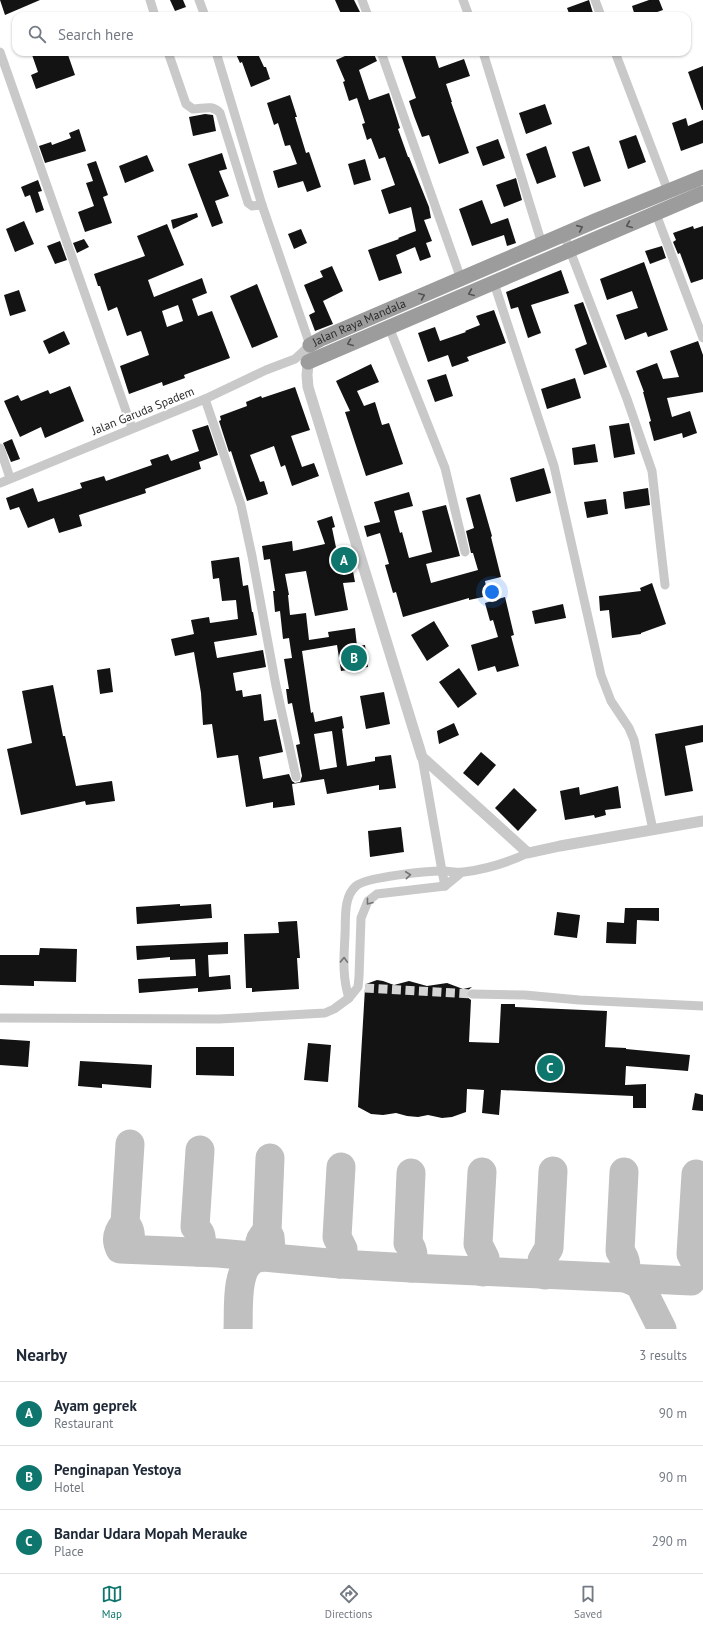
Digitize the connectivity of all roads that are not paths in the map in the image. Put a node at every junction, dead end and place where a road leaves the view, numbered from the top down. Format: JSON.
{"nodes":[{"id":1,"x":150,"y":0,"type":"edge"},
{"id":2,"x":200,"y":0,"type":"edge"},
{"id":3,"x":362,"y":0,"type":"edge"},
{"id":4,"x":463,"y":0,"type":"edge"},
{"id":5,"x":595,"y":0,"type":"edge"},
{"id":6,"x":154,"y":12,"type":"edge"},
{"id":7,"x":204,"y":12,"type":"edge"},
{"id":8,"x":366,"y":12,"type":"edge"},
{"id":9,"x":468,"y":12,"type":"edge"},
{"id":10,"x":600,"y":12,"type":"edge"},
{"id":11,"x":0,"y":52,"type":"edge"},
{"id":12,"x":169,"y":56,"type":"edge"},
{"id":13,"x":217,"y":56,"type":"edge"},
{"id":14,"x":382,"y":56,"type":"edge"},
{"id":15,"x":484,"y":56,"type":"edge"},
{"id":16,"x":617,"y":56,"type":"edge"},
{"id":17,"x":703,"y":177,"type":"edge"},
{"id":18,"x":668,"y":191,"type":"junction"},
{"id":19,"x":703,"y":193,"type":"edge"},
{"id":20,"x":262,"y":205,"type":"junction"},
{"id":21,"x":656,"y":214,"type":"junction"},
{"id":22,"x":564,"y":235,"type":"junction"},
{"id":23,"x":542,"y":244,"type":"junction"},
{"id":24,"x":570,"y":250,"type":"junction"},
{"id":25,"x":461,"y":279,"type":"junction"},
{"id":26,"x":494,"y":283,"type":"junction"},
{"id":27,"x":389,"y":327,"type":"junction"},
{"id":28,"x":703,"y":338,"type":"edge"},
{"id":29,"x":310,"y":346,"type":"junction"},
{"id":30,"x":302,"y":360,"type":"junction"},
{"id":31,"x":205,"y":399,"type":"junction"},
{"id":32,"x":132,"y":428,"type":"junction"},
{"id":33,"x":0,"y":448,"type":"edge"},
{"id":34,"x":10,"y":478,"type":"junction"},
{"id":35,"x":0,"y":483,"type":"edge"},
{"id":36,"x":465,"y":552,"type":"dead end"},
{"id":37,"x":665,"y":585,"type":"dead end"},
{"id":38,"x":422,"y":757,"type":"junction"},
{"id":39,"x":296,"y":777,"type":"dead end"},
{"id":40,"x":703,"y":821,"type":"edge"},
{"id":41,"x":652,"y":830,"type":"junction"},
{"id":42,"x":528,"y":853,"type":"junction"},
{"id":43,"x":442,"y":871,"type":"junction"},
{"id":44,"x":462,"y":872,"type":"junction"},
{"id":45,"x":445,"y":886,"type":"junction"},
{"id":46,"x":345,"y":986,"type":"junction"},
{"id":47,"x":361,"y":988,"type":"junction"},
{"id":48,"x":472,"y":994,"type":"tunnel mouth"},
{"id":49,"x":349,"y":998,"type":"junction"},
{"id":50,"x":703,"y":1006,"type":"edge"},
{"id":51,"x":0,"y":1018,"type":"edge"}],
"edges":[{"from":1,"to":6,"type":"street"},
{"from":2,"to":7,"type":"street"},
{"from":3,"to":8,"type":"street"},
{"from":4,"to":9,"type":"street"},
{"from":5,"to":10,"type":"street"},
{"from":11,"to":32,"type":"street"},
{"from":12,"to":20,"type":"street"},
{"from":13,"to":20,"type":"street"},
{"from":14,"to":25,"type":"street"},
{"from":15,"to":23,"type":"street"},
{"from":16,"to":18,"type":"street"},
{"from":17,"to":18,"type":"highway","name":"Jalan Raya Mandala"},
{"from":22,"to":18,"type":"highway","name":"Jalan Raya Mandala","one_way":true},
{"from":19,"to":21,"type":"highway","name":"Jalan Raya Mandala"},
{"from":20,"to":29,"type":"street"},
{"from":21,"to":24,"type":"highway","name":"Jalan Raya Mandala","one_way":true},
{"from":21,"to":28,"type":"street"},
{"from":22,"to":23,"type":"highway","name":"Jalan Raya Mandala"},
{"from":22,"to":24,"type":"street"},
{"from":23,"to":25,"type":"highway","name":"Jalan Raya Mandala"},
{"from":24,"to":26,"type":"highway","name":"Jalan Raya Mandala"},
{"from":24,"to":37,"type":"street"},
{"from":29,"to":25,"type":"highway","name":"Jalan Raya Mandala","one_way":true},
{"from":26,"to":27,"type":"highway","name":"Jalan Raya Mandala","one_way":true},
{"from":26,"to":41,"type":"street"},
{"from":27,"to":30,"type":"highway","name":"Jalan Raya Mandala","one_way":true},
{"from":27,"to":36,"type":"street"},
{"from":29,"to":30,"type":"street"},
{"from":30,"to":31,"type":"street","name":"Jalan Garuda Spadem"},
{"from":30,"to":38,"type":"street"},
{"from":31,"to":32,"type":"street","name":"Jalan Garuda Spadem"},
{"from":31,"to":39,"type":"street"},
{"from":32,"to":34,"type":"street","name":"Jalan Garuda Spadem"},
{"from":33,"to":34,"type":"street"},
{"from":34,"to":35,"type":"street","name":"Jalan Garuda Spadem"},
{"from":38,"to":42,"type":"street"},
{"from":38,"to":43,"type":"street"},
{"from":40,"to":41,"type":"street"},
{"from":41,"to":42,"type":"street"},
{"from":42,"to":44,"type":"street"},
{"from":43,"to":44,"type":"street"},
{"from":43,"to":45,"type":"street"},
{"from":46,"to":43,"type":"street","one_way":true},
{"from":44,"to":45,"type":"street"},
{"from":45,"to":47,"type":"street","one_way":true},
{"from":46,"to":47,"type":"street"},
{"from":46,"to":49,"type":"street"},
{"from":47,"to":49,"type":"street"},
{"from":48,"to":50,"type":"street"},
{"from":49,"to":51,"type":"street"}]}
